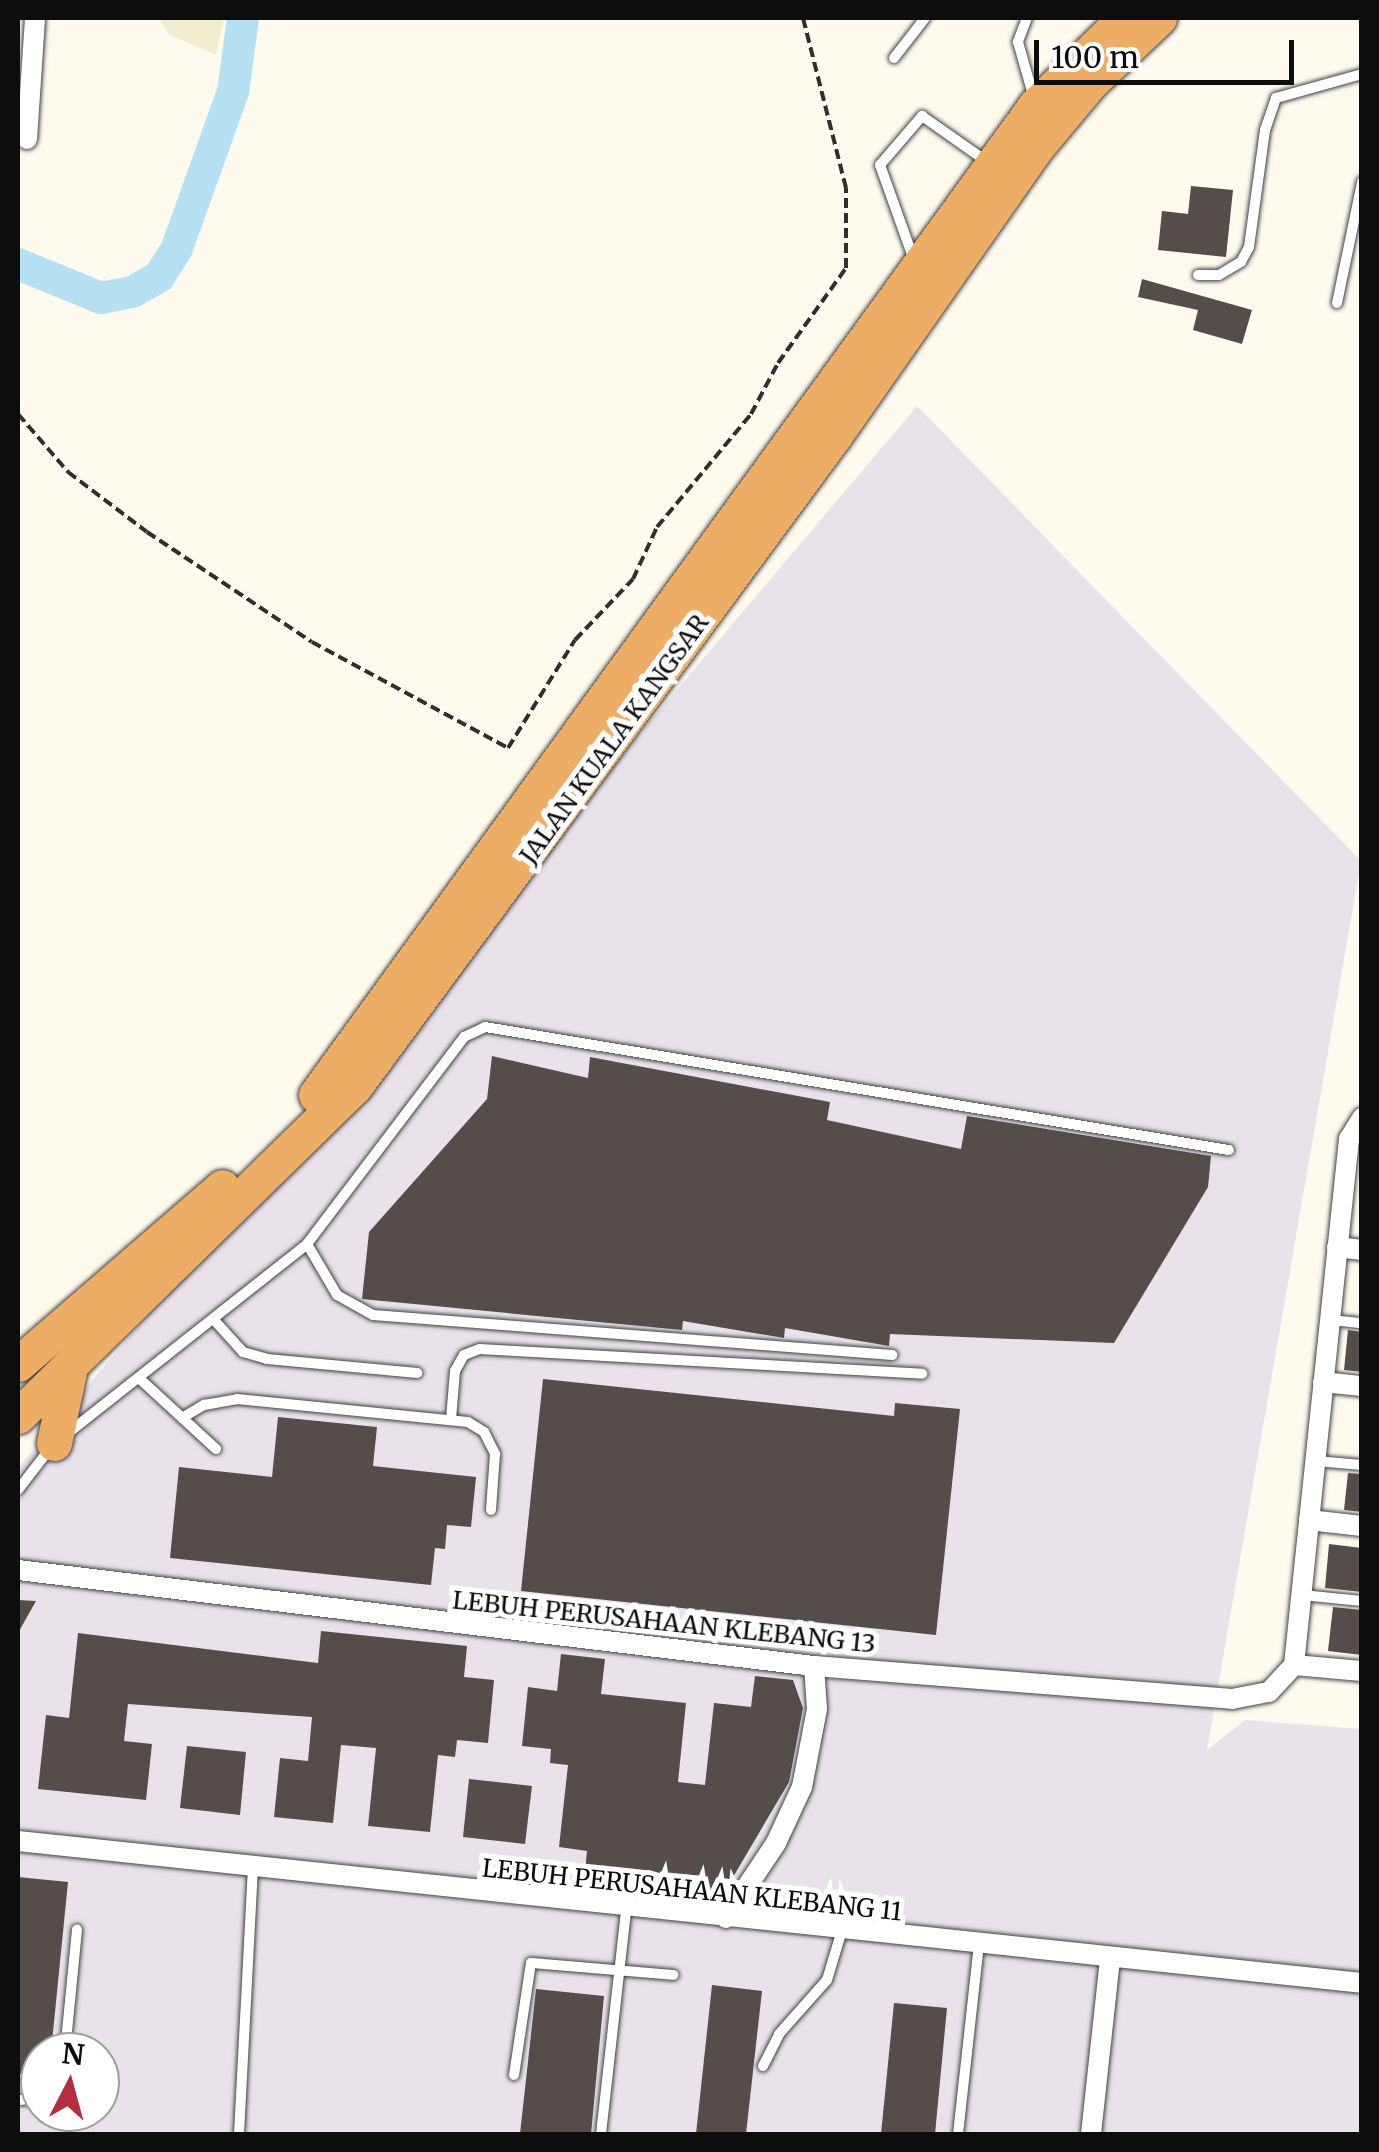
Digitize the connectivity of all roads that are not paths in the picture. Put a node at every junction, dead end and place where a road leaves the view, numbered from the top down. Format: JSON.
{"nodes":[{"id":1,"x":35,"y":18,"type":"edge"},
{"id":2,"x":925,"y":18,"type":"edge"},
{"id":3,"x":1027,"y":18,"type":"edge"},
{"id":4,"x":1125,"y":18,"type":"edge"},
{"id":5,"x":1159,"y":18,"type":"edge"},
{"id":6,"x":894,"y":58,"type":"dead end"},
{"id":7,"x":1362,"y":74,"type":"edge"},
{"id":8,"x":1035,"y":106,"type":"junction"},
{"id":9,"x":28,"y":140,"type":"dead end"},
{"id":10,"x":992,"y":165,"type":"junction"},
{"id":11,"x":1362,"y":182,"type":"edge"},
{"id":12,"x":917,"y":270,"type":"junction"},
{"id":13,"x":1198,"y":275,"type":"dead end"},
{"id":14,"x":1336,"y":303,"type":"dead end"},
{"id":15,"x":1362,"y":1118,"type":"edge"},
{"id":16,"x":1229,"y":1150,"type":"dead end"},
{"id":17,"x":1353,"y":1179,"type":"edge"},
{"id":18,"x":307,"y":1244,"type":"junction"},
{"id":19,"x":1338,"y":1247,"type":"junction"},
{"id":20,"x":1362,"y":1250,"type":"edge"},
{"id":21,"x":1330,"y":1320,"type":"junction"},
{"id":22,"x":215,"y":1321,"type":"junction"},
{"id":23,"x":1362,"y":1323,"type":"edge"},
{"id":24,"x":892,"y":1354,"type":"dead end"},
{"id":25,"x":18,"y":1364,"type":"edge"},
{"id":26,"x":70,"y":1367,"type":"junction"},
{"id":27,"x":417,"y":1372,"type":"dead end"},
{"id":28,"x":922,"y":1374,"type":"dead end"},
{"id":29,"x":141,"y":1380,"type":"junction"},
{"id":30,"x":1323,"y":1382,"type":"junction"},
{"id":31,"x":1362,"y":1386,"type":"edge"},
{"id":32,"x":18,"y":1416,"type":"edge"},
{"id":33,"x":182,"y":1418,"type":"junction"},
{"id":34,"x":451,"y":1419,"type":"junction"},
{"id":35,"x":54,"y":1443,"type":"junction"},
{"id":36,"x":216,"y":1449,"type":"dead end"},
{"id":37,"x":1315,"y":1460,"type":"junction"},
{"id":38,"x":1362,"y":1465,"type":"edge"},
{"id":39,"x":18,"y":1490,"type":"edge"},
{"id":40,"x":490,"y":1510,"type":"dead end"},
{"id":41,"x":1309,"y":1520,"type":"junction"},
{"id":42,"x":1362,"y":1526,"type":"edge"},
{"id":43,"x":18,"y":1570,"type":"edge"},
{"id":44,"x":1301,"y":1595,"type":"junction"},
{"id":45,"x":1362,"y":1602,"type":"edge"},
{"id":46,"x":1294,"y":1665,"type":"junction"},
{"id":47,"x":814,"y":1666,"type":"junction"},
{"id":48,"x":1362,"y":1672,"type":"edge"},
{"id":49,"x":18,"y":1841,"type":"edge"},
{"id":50,"x":253,"y":1868,"type":"junction"},
{"id":51,"x":626,"y":1910,"type":"junction"},
{"id":52,"x":726,"y":1918,"type":"junction"},
{"id":53,"x":77,"y":1930,"type":"dead end"},
{"id":54,"x":842,"y":1930,"type":"junction"},
{"id":55,"x":978,"y":1944,"type":"junction"},
{"id":56,"x":1110,"y":1958,"type":"junction"},
{"id":57,"x":619,"y":1969,"type":"junction"},
{"id":58,"x":673,"y":1974,"type":"dead end"},
{"id":59,"x":1362,"y":1984,"type":"edge"},
{"id":60,"x":67,"y":2032,"type":"edge"},
{"id":61,"x":763,"y":2066,"type":"dead end"},
{"id":62,"x":514,"y":2076,"type":"dead end"},
{"id":63,"x":239,"y":2134,"type":"edge"},
{"id":64,"x":601,"y":2134,"type":"edge"},
{"id":65,"x":958,"y":2134,"type":"edge"},
{"id":66,"x":1091,"y":2134,"type":"edge"}],
"edges":[{"from":1,"to":9,"type":"street"},
{"from":2,"to":6,"type":"lane"},
{"from":3,"to":8,"type":"lane"},
{"from":4,"to":8,"type":"highway","name":"JALAN KUALA KANGSAR"},
{"from":5,"to":26,"type":"highway","name":"JALAN KUALA KANGSAR"},
{"from":7,"to":13,"type":"lane"},
{"from":8,"to":10,"type":"highway","name":"JALAN KUALA KANGSAR"},
{"from":10,"to":12,"type":"highway","name":"JALAN KUALA KANGSAR"},
{"from":10,"to":12,"type":"lane"},
{"from":11,"to":14,"type":"lane"},
{"from":12,"to":25,"type":"highway","name":"JALAN KUALA KANGSAR"},
{"from":15,"to":17,"type":"street"},
{"from":16,"to":18,"type":"lane"},
{"from":17,"to":19,"type":"street"},
{"from":18,"to":22,"type":"lane"},
{"from":18,"to":24,"type":"lane"},
{"from":19,"to":20,"type":"street"},
{"from":19,"to":21,"type":"street"},
{"from":21,"to":23,"type":"lane"},
{"from":21,"to":30,"type":"street"},
{"from":22,"to":27,"type":"lane"},
{"from":22,"to":29,"type":"lane"},
{"from":26,"to":32,"type":"highway","name":"JALAN KUALA KANGSAR"},
{"from":26,"to":35,"type":"highway"},
{"from":28,"to":34,"type":"lane"},
{"from":29,"to":33,"type":"lane"},
{"from":29,"to":35,"type":"lane"},
{"from":30,"to":31,"type":"street"},
{"from":30,"to":37,"type":"street"},
{"from":33,"to":34,"type":"lane"},
{"from":33,"to":36,"type":"lane"},
{"from":34,"to":40,"type":"lane"},
{"from":35,"to":39,"type":"lane"},
{"from":37,"to":38,"type":"lane"},
{"from":37,"to":41,"type":"street"},
{"from":41,"to":42,"type":"street"},
{"from":41,"to":44,"type":"street"},
{"from":43,"to":47,"type":"street","name":"LEBUH PERUSAHAAN KLEBANG 13"},
{"from":44,"to":45,"type":"lane"},
{"from":44,"to":46,"type":"street"},
{"from":46,"to":47,"type":"street","name":"LEBUH PERUSAHAAN KLEBANG 13"},
{"from":46,"to":48,"type":"street"},
{"from":47,"to":52,"type":"street"},
{"from":49,"to":50,"type":"street","name":"LEBUH PERUSAHAAN KLEBANG 11"},
{"from":50,"to":51,"type":"street","name":"LEBUH PERUSAHAAN KLEBANG 11"},
{"from":50,"to":63,"type":"lane"},
{"from":51,"to":52,"type":"street","name":"LEBUH PERUSAHAAN KLEBANG 11"},
{"from":51,"to":57,"type":"lane"},
{"from":52,"to":54,"type":"street","name":"LEBUH PERUSAHAAN KLEBANG 11"},
{"from":53,"to":60,"type":"lane"},
{"from":54,"to":55,"type":"street","name":"LEBUH PERUSAHAAN KLEBANG 11"},
{"from":54,"to":61,"type":"lane"},
{"from":55,"to":56,"type":"street","name":"LEBUH PERUSAHAAN KLEBANG 11"},
{"from":55,"to":65,"type":"lane"},
{"from":56,"to":59,"type":"street","name":"LEBUH PERUSAHAAN KLEBANG 11"},
{"from":56,"to":66,"type":"street"},
{"from":57,"to":58,"type":"lane"},
{"from":57,"to":62,"type":"lane"},
{"from":57,"to":64,"type":"lane"}]}
